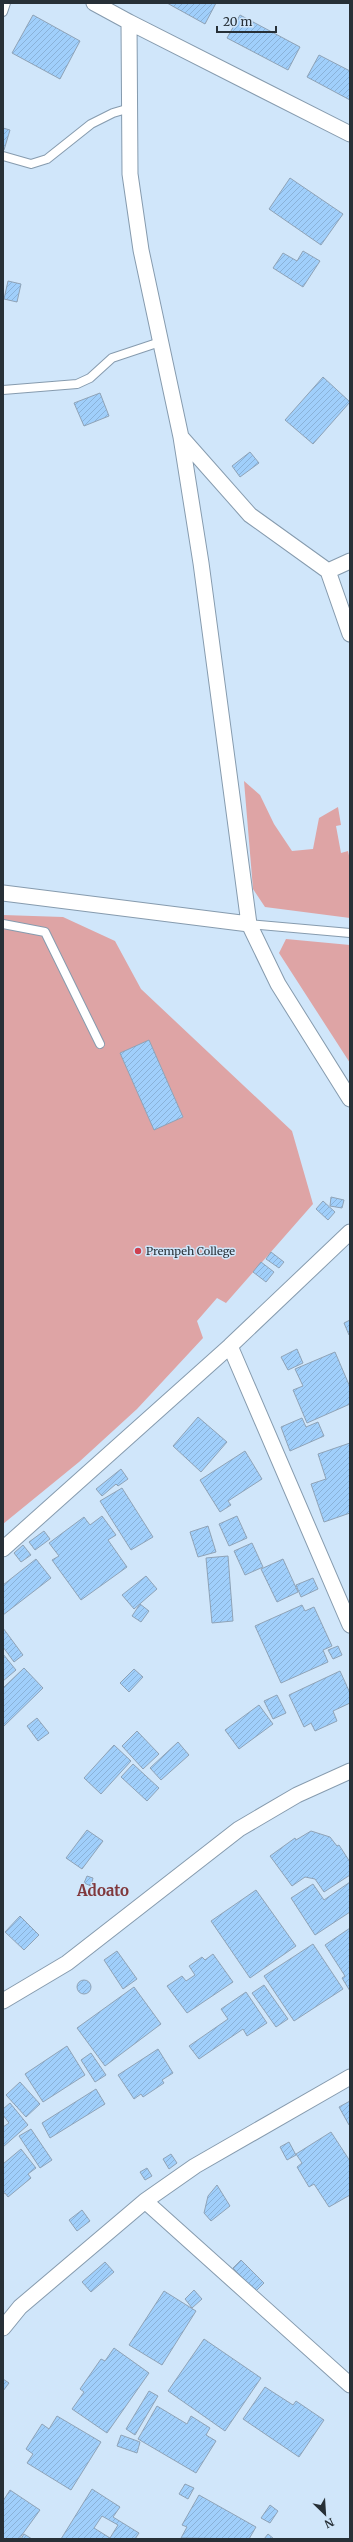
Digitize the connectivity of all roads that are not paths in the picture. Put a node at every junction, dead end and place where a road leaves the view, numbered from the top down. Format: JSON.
{"nodes":[{"id":1,"x":6,"y":3,"type":"edge"},
{"id":2,"x":94,"y":3,"type":"edge"},
{"id":3,"x":3,"y":12,"type":"edge"},
{"id":4,"x":129,"y":22,"type":"junction"},
{"id":5,"x":130,"y":108,"type":"junction"},
{"id":6,"x":350,"y":134,"type":"edge"},
{"id":7,"x":3,"y":156,"type":"edge"},
{"id":8,"x":160,"y":342,"type":"junction"},
{"id":9,"x":3,"y":390,"type":"edge"},
{"id":10,"x":181,"y":437,"type":"junction"},
{"id":11,"x":350,"y":561,"type":"edge"},
{"id":12,"x":328,"y":571,"type":"junction"},
{"id":13,"x":350,"y":634,"type":"edge"},
{"id":14,"x":3,"y":893,"type":"edge"},
{"id":15,"x":3,"y":924,"type":"edge"},
{"id":16,"x":249,"y":924,"type":"junction"},
{"id":17,"x":350,"y":933,"type":"edge"},
{"id":18,"x":100,"y":1044,"type":"dead end"},
{"id":19,"x":350,"y":1099,"type":"edge"},
{"id":20,"x":350,"y":1232,"type":"edge"},
{"id":21,"x":230,"y":1346,"type":"junction"},
{"id":22,"x":3,"y":1550,"type":"edge"},
{"id":23,"x":350,"y":1626,"type":"edge"},
{"id":24,"x":350,"y":1771,"type":"edge"},
{"id":25,"x":3,"y":2001,"type":"edge"},
{"id":26,"x":350,"y":2077,"type":"edge"},
{"id":27,"x":145,"y":2201,"type":"junction"},
{"id":28,"x":3,"y":2328,"type":"edge"},
{"id":29,"x":350,"y":2385,"type":"edge"}],
"edges":[{"from":1,"to":3,"type":"lane"},
{"from":2,"to":4,"type":"street"},
{"from":4,"to":5,"type":"street"},
{"from":4,"to":6,"type":"street"},
{"from":5,"to":7,"type":"lane"},
{"from":5,"to":8,"type":"street"},
{"from":8,"to":9,"type":"lane"},
{"from":8,"to":10,"type":"street"},
{"from":10,"to":12,"type":"street"},
{"from":10,"to":16,"type":"street"},
{"from":11,"to":12,"type":"street"},
{"from":12,"to":13,"type":"street"},
{"from":14,"to":16,"type":"street"},
{"from":15,"to":18,"type":"lane"},
{"from":16,"to":17,"type":"lane"},
{"from":16,"to":19,"type":"street"},
{"from":20,"to":21,"type":"street"},
{"from":21,"to":22,"type":"street"},
{"from":21,"to":23,"type":"street"},
{"from":24,"to":25,"type":"street"},
{"from":26,"to":27,"type":"street"},
{"from":27,"to":28,"type":"street"},
{"from":27,"to":29,"type":"street"}]}
